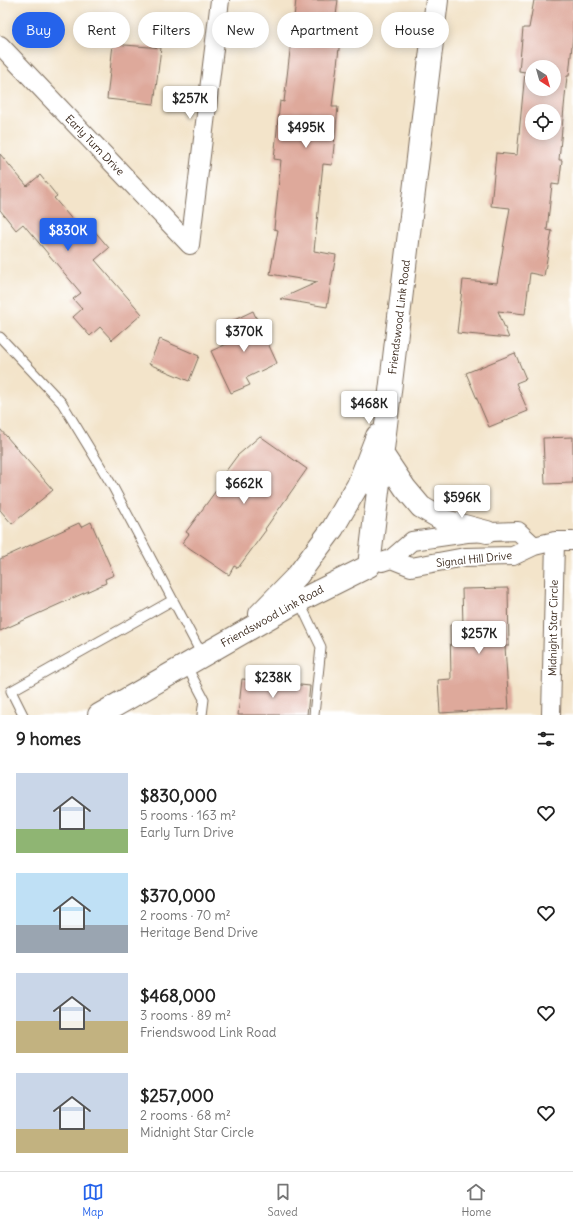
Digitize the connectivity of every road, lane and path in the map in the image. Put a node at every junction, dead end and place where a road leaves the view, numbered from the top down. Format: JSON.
{"nodes":[{"id":1,"x":220,"y":0,"type":"edge"},
{"id":2,"x":437,"y":0,"type":"edge"},
{"id":3,"x":0,"y":45,"type":"edge"},
{"id":4,"x":0,"y":336,"type":"edge"},
{"id":5,"x":388,"y":407,"type":"junction"},
{"id":6,"x":383,"y":455,"type":"junction"},
{"id":7,"x":487,"y":532,"type":"junction"},
{"id":8,"x":555,"y":541,"type":"junction"},
{"id":9,"x":573,"y":541,"type":"edge"},
{"id":10,"x":534,"y":546,"type":"junction"},
{"id":11,"x":391,"y":559,"type":"junction"},
{"id":12,"x":369,"y":566,"type":"junction"},
{"id":13,"x":173,"y":600,"type":"junction"},
{"id":14,"x":299,"y":601,"type":"junction"},
{"id":15,"x":241,"y":633,"type":"junction"},
{"id":16,"x":194,"y":660,"type":"junction"},
{"id":17,"x":107,"y":713,"type":"edge"},
{"id":18,"x":23,"y":715,"type":"edge"},
{"id":19,"x":202,"y":715,"type":"edge"},
{"id":20,"x":314,"y":715,"type":"edge"},
{"id":21,"x":551,"y":715,"type":"edge"}],
"edges":[{"from":1,"to":3,"type":"street","name":"Early Turn Drive"},
{"from":2,"to":5,"type":"street","name":"Friendswood Link Road"},
{"from":4,"to":13,"type":"lane"},
{"from":5,"to":6,"type":"street","name":"Friendswood Link Road"},
{"from":5,"to":15,"type":"street"},
{"from":6,"to":7,"type":"street"},
{"from":6,"to":12,"type":"street","name":"Friendswood Link Road"},
{"from":7,"to":10,"type":"street"},
{"from":7,"to":11,"type":"street"},
{"from":8,"to":9,"type":"street","name":"Signal Hill Drive"},
{"from":8,"to":10,"type":"street","name":"Signal Hill Drive"},
{"from":8,"to":21,"type":"street","name":"Midnight Star Circle"},
{"from":10,"to":11,"type":"street","name":"Signal Hill Drive"},
{"from":11,"to":12,"type":"street"},
{"from":12,"to":14,"type":"street","name":"Friendswood Link Road"},
{"from":13,"to":16,"type":"lane"},
{"from":13,"to":18,"type":"lane"},
{"from":14,"to":15,"type":"street","name":"Friendswood Link Road"},
{"from":14,"to":20,"type":"lane"},
{"from":15,"to":16,"type":"street","name":"Friendswood Link Road"},
{"from":16,"to":17,"type":"street","name":"Friendswood Link Road"},
{"from":16,"to":19,"type":"lane"}]}
